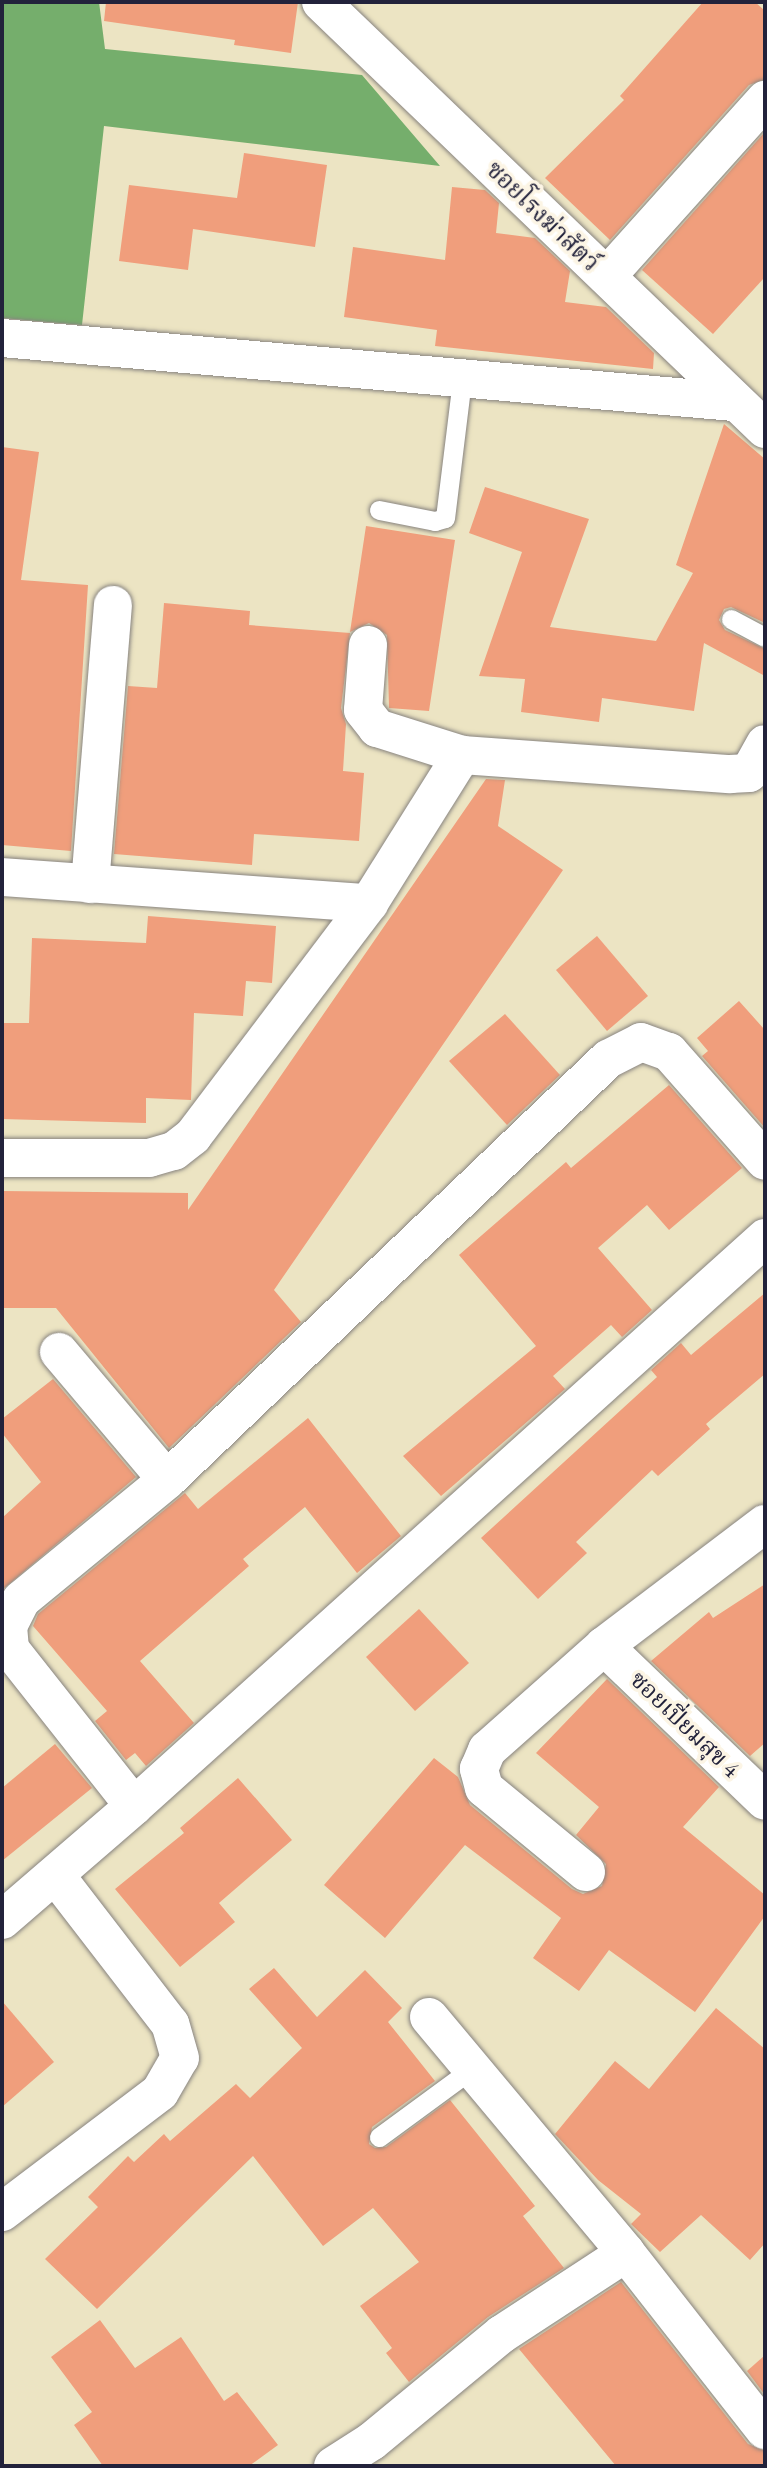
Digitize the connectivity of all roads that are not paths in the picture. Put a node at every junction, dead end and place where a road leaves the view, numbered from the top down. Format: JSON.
{"nodes":[{"id":1,"x":331,"y":5,"type":"edge"},
{"id":2,"x":765,"y":100,"type":"edge"},
{"id":3,"x":607,"y":276,"type":"junction"},
{"id":4,"x":2,"y":338,"type":"edge"},
{"id":5,"x":462,"y":379,"type":"junction"},
{"id":6,"x":733,"y":402,"type":"junction"},
{"id":7,"x":765,"y":429,"type":"edge"},
{"id":8,"x":379,"y":510,"type":"dead end"},
{"id":9,"x":113,"y":606,"type":"dead end"},
{"id":10,"x":731,"y":619,"type":"dead end"},
{"id":11,"x":765,"y":637,"type":"edge"},
{"id":12,"x":368,"y":645,"type":"dead end"},
{"id":13,"x":765,"y":744,"type":"edge"},
{"id":14,"x":462,"y":755,"type":"junction"},
{"id":15,"x":2,"y":877,"type":"edge"},
{"id":16,"x":90,"y":884,"type":"junction"},
{"id":17,"x":369,"y":903,"type":"junction"},
{"id":18,"x":2,"y":1158,"type":"edge"},
{"id":19,"x":765,"y":1161,"type":"edge"},
{"id":20,"x":765,"y":1238,"type":"edge"},
{"id":21,"x":59,"y":1352,"type":"dead end"},
{"id":22,"x":167,"y":1480,"type":"junction"},
{"id":23,"x":765,"y":1524,"type":"edge"},
{"id":24,"x":604,"y":1646,"type":"junction"},
{"id":25,"x":765,"y":1801,"type":"edge"},
{"id":26,"x":134,"y":1806,"type":"junction"},
{"id":27,"x":586,"y":1872,"type":"dead end"},
{"id":28,"x":56,"y":1876,"type":"junction"},
{"id":29,"x":2,"y":1920,"type":"edge"},
{"id":30,"x":429,"y":2017,"type":"dead end"},
{"id":31,"x":473,"y":2068,"type":"junction"},
{"id":32,"x":379,"y":2137,"type":"dead end"},
{"id":33,"x":2,"y":2212,"type":"edge"},
{"id":34,"x":626,"y":2253,"type":"junction"},
{"id":35,"x":765,"y":2430,"type":"edge"},
{"id":36,"x":333,"y":2466,"type":"edge"}],
"edges":[{"from":1,"to":3,"type":"street","name":"ซอยโรงฆ่าสัตว์"},
{"from":2,"to":3,"type":"street"},
{"from":3,"to":6,"type":"street","name":"ซอยโรงฆ่าสัตว์"},
{"from":4,"to":5,"type":"street"},
{"from":5,"to":6,"type":"street"},
{"from":5,"to":8,"type":"lane"},
{"from":6,"to":7,"type":"street","name":"ซอยโรงฆ่าสัตว์"},
{"from":9,"to":16,"type":"street"},
{"from":10,"to":11,"type":"lane"},
{"from":12,"to":14,"type":"street"},
{"from":13,"to":14,"type":"street"},
{"from":14,"to":17,"type":"street"},
{"from":15,"to":16,"type":"street"},
{"from":16,"to":17,"type":"street"},
{"from":17,"to":18,"type":"street"},
{"from":19,"to":22,"type":"street"},
{"from":20,"to":26,"type":"street"},
{"from":21,"to":22,"type":"street"},
{"from":22,"to":26,"type":"street"},
{"from":23,"to":24,"type":"street"},
{"from":24,"to":25,"type":"street","name":"ซอยเปี่ยมสุข 4"},
{"from":24,"to":27,"type":"street"},
{"from":26,"to":28,"type":"street"},
{"from":28,"to":29,"type":"street"},
{"from":28,"to":33,"type":"street"},
{"from":30,"to":31,"type":"street"},
{"from":31,"to":32,"type":"lane"},
{"from":31,"to":34,"type":"street"},
{"from":34,"to":35,"type":"street"},
{"from":34,"to":36,"type":"street"}]}
